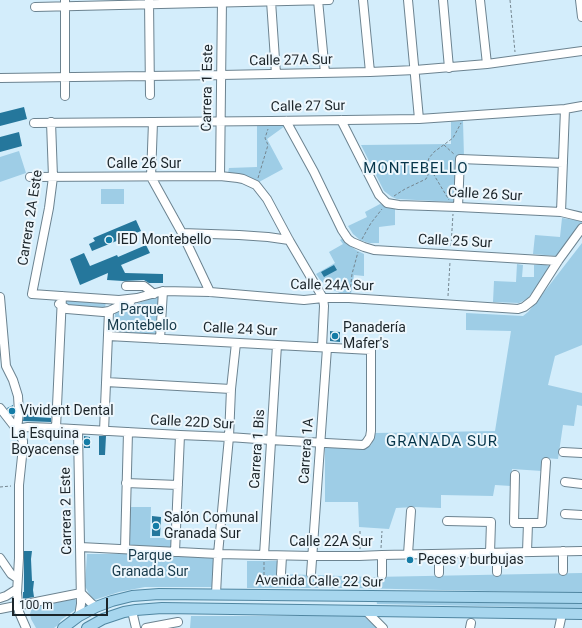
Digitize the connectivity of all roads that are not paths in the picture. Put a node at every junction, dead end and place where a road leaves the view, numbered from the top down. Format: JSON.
{"nodes":[{"id":1,"x":296,"y":0,"type":"edge"},
{"id":2,"x":318,"y":0,"type":"edge"},
{"id":3,"x":329,"y":0,"type":"edge"},
{"id":4,"x":363,"y":0,"type":"edge"},
{"id":5,"x":408,"y":0,"type":"edge"},
{"id":6,"x":443,"y":0,"type":"edge"},
{"id":7,"x":480,"y":0,"type":"edge"},
{"id":8,"x":580,"y":0,"type":"edge"},
{"id":9,"x":222,"y":1,"type":"edge"},
{"id":10,"x":271,"y":1,"type":"junction"},
{"id":11,"x":149,"y":2,"type":"edge"},
{"id":12,"x":65,"y":3,"type":"edge"},
{"id":13,"x":35,"y":7,"type":"dead end"},
{"id":14,"x":582,"y":17,"type":"edge"},
{"id":15,"x":582,"y":51,"type":"edge"},
{"id":16,"x":487,"y":64,"type":"junction"},
{"id":17,"x":449,"y":68,"type":"junction"},
{"id":18,"x":415,"y":70,"type":"junction"},
{"id":19,"x":370,"y":72,"type":"junction"},
{"id":20,"x":325,"y":73,"type":"junction"},
{"id":21,"x":276,"y":74,"type":"junction"},
{"id":22,"x":221,"y":75,"type":"junction"},
{"id":23,"x":150,"y":76,"type":"junction"},
{"id":24,"x":65,"y":77,"type":"junction"},
{"id":25,"x":0,"y":78,"type":"edge"},
{"id":26,"x":150,"y":95,"type":"dead end"},
{"id":27,"x":65,"y":96,"type":"dead end"},
{"id":28,"x":582,"y":106,"type":"edge"},
{"id":29,"x":565,"y":109,"type":"junction"},
{"id":30,"x":419,"y":119,"type":"junction"},
{"id":31,"x":341,"y":120,"type":"junction"},
{"id":32,"x":220,"y":121,"type":"junction"},
{"id":33,"x":286,"y":121,"type":"junction"},
{"id":34,"x":51,"y":122,"type":"junction"},
{"id":35,"x":153,"y":122,"type":"junction"},
{"id":36,"x":34,"y":123,"type":"dead end"},
{"id":37,"x":564,"y":163,"type":"junction"},
{"id":38,"x":220,"y":176,"type":"junction"},
{"id":39,"x":53,"y":177,"type":"junction"},
{"id":40,"x":151,"y":177,"type":"junction"},
{"id":41,"x":30,"y":178,"type":"dead end"},
{"id":42,"x":456,"y":207,"type":"junction"},
{"id":43,"x":561,"y":212,"type":"junction"},
{"id":44,"x":582,"y":217,"type":"edge"},
{"id":45,"x":582,"y":228,"type":"edge"},
{"id":46,"x":182,"y":233,"type":"junction"},
{"id":47,"x":289,"y":240,"type":"junction"},
{"id":48,"x":558,"y":261,"type":"junction"},
{"id":49,"x":126,"y":286,"type":"dead end"},
{"id":50,"x":164,"y":291,"type":"junction"},
{"id":51,"x":210,"y":292,"type":"junction"},
{"id":52,"x":32,"y":294,"type":"joint"},
{"id":53,"x":154,"y":294,"type":"junction"},
{"id":54,"x":50,"y":295,"type":"junction"},
{"id":55,"x":62,"y":296,"type":"junction"},
{"id":56,"x":0,"y":297,"type":"edge"},
{"id":57,"x":137,"y":298,"type":"junction"},
{"id":58,"x":323,"y":298,"type":"junction"},
{"id":59,"x":62,"y":306,"type":"junction"},
{"id":60,"x":109,"y":311,"type":"junction"},
{"id":61,"x":108,"y":336,"type":"junction"},
{"id":62,"x":160,"y":339,"type":"junction"},
{"id":63,"x":236,"y":343,"type":"junction"},
{"id":64,"x":278,"y":345,"type":"junction"},
{"id":65,"x":325,"y":347,"type":"junction"},
{"id":66,"x":3,"y":366,"type":"edge"},
{"id":67,"x":106,"y":382,"type":"junction"},
{"id":68,"x":231,"y":390,"type":"junction"},
{"id":69,"x":0,"y":408,"type":"edge"},
{"id":70,"x":56,"y":428,"type":"junction"},
{"id":71,"x":16,"y":429,"type":"junction"},
{"id":72,"x":78,"y":430,"type":"junction"},
{"id":73,"x":104,"y":431,"type":"junction"},
{"id":74,"x":128,"y":432,"type":"junction"},
{"id":75,"x":180,"y":435,"type":"junction"},
{"id":76,"x":229,"y":437,"type":"junction"},
{"id":77,"x":271,"y":440,"type":"junction"},
{"id":78,"x":321,"y":443,"type":"junction"},
{"id":79,"x":366,"y":444,"type":"joint"},
{"id":80,"x":563,"y":452,"type":"dead end"},
{"id":81,"x":582,"y":453,"type":"edge"},
{"id":82,"x":546,"y":462,"type":"dead end"},
{"id":83,"x":515,"y":475,"type":"dead end"},
{"id":84,"x":565,"y":482,"type":"dead end"},
{"id":85,"x":126,"y":483,"type":"junction"},
{"id":86,"x":582,"y":484,"type":"edge"},
{"id":87,"x":178,"y":485,"type":"junction"},
{"id":88,"x":411,"y":511,"type":"dead end"},
{"id":89,"x":565,"y":514,"type":"dead end"},
{"id":90,"x":582,"y":515,"type":"edge"},
{"id":91,"x":447,"y":521,"type":"dead end"},
{"id":92,"x":528,"y":523,"type":"junction"},
{"id":93,"x":80,"y":547,"type":"junction"},
{"id":94,"x":125,"y":549,"type":"junction"},
{"id":95,"x":563,"y":551,"type":"junction"},
{"id":96,"x":582,"y":551,"type":"edge"},
{"id":97,"x":176,"y":552,"type":"junction"},
{"id":98,"x":527,"y":552,"type":"junction"},
{"id":99,"x":494,"y":553,"type":"junction"},
{"id":100,"x":218,"y":554,"type":"junction"},
{"id":101,"x":408,"y":554,"type":"junction"},
{"id":102,"x":439,"y":554,"type":"junction"},
{"id":103,"x":264,"y":555,"type":"junction"},
{"id":104,"x":381,"y":555,"type":"junction"},
{"id":105,"x":282,"y":556,"type":"junction"},
{"id":106,"x":312,"y":556,"type":"junction"},
{"id":107,"x":1,"y":562,"type":"edge"},
{"id":108,"x":563,"y":571,"type":"dead end"},
{"id":109,"x":497,"y":572,"type":"dead end"},
{"id":110,"x":439,"y":573,"type":"dead end"},
{"id":111,"x":281,"y":574,"type":"dead end"},
{"id":112,"x":311,"y":574,"type":"dead end"},
{"id":113,"x":382,"y":575,"type":"dead end"},
{"id":114,"x":17,"y":578,"type":"junction"},
{"id":115,"x":17,"y":589,"type":"junction"},
{"id":116,"x":81,"y":593,"type":"junction"},
{"id":117,"x":216,"y":594,"type":"junction"},
{"id":118,"x":582,"y":598,"type":"edge"},
{"id":119,"x":0,"y":599,"type":"edge"},
{"id":120,"x":18,"y":605,"type":"junction"},
{"id":121,"x":96,"y":607,"type":"junction"},
{"id":122,"x":0,"y":610,"type":"edge"},
{"id":123,"x":132,"y":611,"type":"junction"},
{"id":124,"x":366,"y":611,"type":"junction"},
{"id":125,"x":562,"y":614,"type":"junction"},
{"id":126,"x":582,"y":614,"type":"edge"},
{"id":127,"x":79,"y":616,"type":"junction"},
{"id":128,"x":178,"y":622,"type":"dead end"},
{"id":129,"x":26,"y":628,"type":"edge"},
{"id":130,"x":63,"y":628,"type":"edge"},
{"id":131,"x":87,"y":628,"type":"edge"},
{"id":132,"x":136,"y":628,"type":"edge"},
{"id":133,"x":146,"y":628,"type":"edge"},
{"id":134,"x":383,"y":628,"type":"edge"},
{"id":135,"x":559,"y":628,"type":"edge"}],
"edges":[{"from":1,"to":2,"type":"street"},
{"from":1,"to":10,"type":"street"},
{"from":2,"to":3,"type":"street"},
{"from":2,"to":20,"type":"street"},
{"from":4,"to":19,"type":"street"},
{"from":5,"to":18,"type":"street"},
{"from":6,"to":17,"type":"street"},
{"from":7,"to":16,"type":"street"},
{"from":8,"to":14,"type":"street"},
{"from":9,"to":10,"type":"street"},
{"from":9,"to":11,"type":"street"},
{"from":9,"to":22,"type":"street","name":"Carrera 1 Este"},
{"from":10,"to":21,"type":"street"},
{"from":11,"to":12,"type":"street"},
{"from":11,"to":23,"type":"street"},
{"from":12,"to":13,"type":"street"},
{"from":12,"to":24,"type":"street"},
{"from":15,"to":16,"type":"street","name":"Calle 27A Sur"},
{"from":16,"to":17,"type":"street","name":"Calle 27A Sur"},
{"from":17,"to":18,"type":"street","name":"Calle 27A Sur"},
{"from":18,"to":19,"type":"street","name":"Calle 27A Sur"},
{"from":18,"to":30,"type":"street"},
{"from":19,"to":20,"type":"street","name":"Calle 27A Sur"},
{"from":20,"to":21,"type":"street","name":"Calle 27A Sur"},
{"from":21,"to":22,"type":"street","name":"Calle 27A Sur"},
{"from":22,"to":23,"type":"street","name":"Calle 27A Sur"},
{"from":22,"to":32,"type":"street","name":"Carrera 1 Este"},
{"from":23,"to":24,"type":"street","name":"Calle 27A Sur"},
{"from":23,"to":26,"type":"street"},
{"from":24,"to":25,"type":"street","name":"Calle 27A Sur"},
{"from":24,"to":27,"type":"street"},
{"from":28,"to":29,"type":"street","name":"Calle 27 Sur"},
{"from":29,"to":30,"type":"street","name":"Calle 27 Sur"},
{"from":29,"to":37,"type":"street"},
{"from":30,"to":31,"type":"street","name":"Calle 27 Sur"},
{"from":31,"to":33,"type":"street","name":"Calle 27 Sur"},
{"from":31,"to":42,"type":"street","name":"Calle 26 Sur"},
{"from":32,"to":33,"type":"street","name":"Calle 27 Sur"},
{"from":32,"to":35,"type":"street","name":"Calle 27 Sur"},
{"from":32,"to":38,"type":"street","name":"Carrera 1 Este"},
{"from":33,"to":48,"type":"street","name":"Calle 25 Sur"},
{"from":34,"to":35,"type":"street","name":"Calle 27 Sur"},
{"from":34,"to":36,"type":"street","name":"Calle 27 Sur"},
{"from":34,"to":39,"type":"street","name":"Carrera 2A Este"},
{"from":35,"to":40,"type":"street"},
{"from":37,"to":42,"type":"street"},
{"from":37,"to":43,"type":"street"},
{"from":38,"to":40,"type":"street","name":"Calle 26 Sur"},
{"from":38,"to":47,"type":"street","name":"Calle 26 Sur"},
{"from":39,"to":40,"type":"street","name":"Calle 26 Sur"},
{"from":39,"to":41,"type":"street","name":"Calle 26 Sur"},
{"from":39,"to":52,"type":"street","name":"Carrera 2A Este"},
{"from":40,"to":46,"type":"street"},
{"from":42,"to":43,"type":"street","name":"Calle 26 Sur"},
{"from":43,"to":44,"type":"street","name":"Calle 26 Sur"},
{"from":45,"to":48,"type":"street"},
{"from":46,"to":47,"type":"street"},
{"from":46,"to":51,"type":"street"},
{"from":47,"to":58,"type":"street"},
{"from":48,"to":58,"type":"street","name":"Calle 24A Sur"},
{"from":49,"to":53,"type":"street"},
{"from":50,"to":51,"type":"street","name":"Calle 24A Sur"},
{"from":50,"to":53,"type":"street","name":"Calle 24A Sur"},
{"from":50,"to":62,"type":"street"},
{"from":51,"to":58,"type":"street","name":"Calle 24A Sur"},
{"from":52,"to":54,"type":"street","name":"Calle 24A Sur"},
{"from":53,"to":57,"type":"street","name":"Calle 24A Sur"},
{"from":54,"to":55,"type":"street","name":"Calle 24A Sur"},
{"from":54,"to":59,"type":"street","name":"Calle 24A Sur"},
{"from":55,"to":57,"type":"street","name":"Calle 24A Sur"},
{"from":55,"to":59,"type":"street"},
{"from":56,"to":66,"type":"street"},
{"from":57,"to":60,"type":"street","name":"Calle 24A Sur"},
{"from":58,"to":65,"type":"street","name":"Carrera 1A"},
{"from":59,"to":60,"type":"street","name":"Calle 24A Sur"},
{"from":59,"to":70,"type":"street"},
{"from":60,"to":61,"type":"street"},
{"from":61,"to":62,"type":"street","name":"Calle 24 Sur"},
{"from":61,"to":67,"type":"street"},
{"from":62,"to":63,"type":"street","name":"Calle 24 Sur"},
{"from":63,"to":64,"type":"street","name":"Calle 24 Sur"},
{"from":63,"to":68,"type":"street"},
{"from":64,"to":65,"type":"street","name":"Calle 24 Sur"},
{"from":64,"to":77,"type":"street","name":"Carrera 1 Bis"},
{"from":65,"to":78,"type":"street","name":"Carrera 1A"},
{"from":65,"to":79,"type":"street","name":"Calle 24 Sur"},
{"from":66,"to":71,"type":"street"},
{"from":67,"to":68,"type":"street"},
{"from":67,"to":73,"type":"street"},
{"from":68,"to":76,"type":"street"},
{"from":69,"to":71,"type":"street"},
{"from":70,"to":71,"type":"street","name":"Calle 22D Sur"},
{"from":70,"to":72,"type":"street","name":"Calle 22D Sur"},
{"from":71,"to":114,"type":"street"},
{"from":72,"to":73,"type":"street","name":"Calle 22D Sur"},
{"from":72,"to":93,"type":"street","name":"Carrera 2 Este"},
{"from":73,"to":74,"type":"street","name":"Calle 22D Sur"},
{"from":74,"to":75,"type":"street","name":"Calle 22D Sur"},
{"from":74,"to":85,"type":"street"},
{"from":75,"to":76,"type":"street","name":"Calle 22D Sur"},
{"from":75,"to":87,"type":"street"},
{"from":76,"to":77,"type":"street","name":"Calle 22D Sur"},
{"from":76,"to":100,"type":"street"},
{"from":77,"to":78,"type":"street","name":"Calle 22D Sur"},
{"from":77,"to":103,"type":"street","name":"Carrera 1 Bis"},
{"from":78,"to":79,"type":"street","name":"Calle 22D Sur"},
{"from":78,"to":106,"type":"street","name":"Carrera 1A"},
{"from":80,"to":81,"type":"street"},
{"from":82,"to":92,"type":"street"},
{"from":83,"to":92,"type":"street"},
{"from":84,"to":86,"type":"street"},
{"from":85,"to":87,"type":"street"},
{"from":85,"to":94,"type":"street"},
{"from":87,"to":97,"type":"street"},
{"from":88,"to":101,"type":"street"},
{"from":89,"to":90,"type":"street"},
{"from":91,"to":99,"type":"street"},
{"from":92,"to":98,"type":"street"},
{"from":93,"to":94,"type":"street","name":"Calle 22A Sur"},
{"from":93,"to":116,"type":"street","name":"Carrera 2 Este"},
{"from":94,"to":97,"type":"street","name":"Calle 22A Sur"},
{"from":95,"to":96,"type":"street","name":"Calle 22A Sur"},
{"from":95,"to":98,"type":"street","name":"Calle 22A Sur"},
{"from":95,"to":108,"type":"street"},
{"from":97,"to":100,"type":"street","name":"Calle 22A Sur"},
{"from":98,"to":99,"type":"street","name":"Calle 22A Sur"},
{"from":99,"to":102,"type":"street","name":"Calle 22A Sur"},
{"from":99,"to":109,"type":"street"},
{"from":100,"to":103,"type":"street","name":"Calle 22A Sur"},
{"from":100,"to":117,"type":"street"},
{"from":101,"to":102,"type":"street","name":"Calle 22A Sur"},
{"from":101,"to":104,"type":"street","name":"Calle 22A Sur"},
{"from":102,"to":110,"type":"street"},
{"from":103,"to":105,"type":"street","name":"Calle 22A Sur"},
{"from":104,"to":106,"type":"street","name":"Calle 22A Sur"},
{"from":104,"to":113,"type":"street"},
{"from":105,"to":106,"type":"street","name":"Calle 22A Sur"},
{"from":105,"to":111,"type":"street"},
{"from":106,"to":112,"type":"street","name":"Carrera 1A"},
{"from":107,"to":114,"type":"street"},
{"from":114,"to":115,"type":"street"},
{"from":115,"to":119,"type":"street"},
{"from":115,"to":120,"type":"street"},
{"from":116,"to":120,"type":"street"},
{"from":116,"to":121,"type":"street"},
{"from":116,"to":127,"type":"street","name":"Carrera 2 Este"},
{"from":117,"to":118,"type":"main road","name":"Avenida Calle 22 Sur"},
{"from":117,"to":121,"type":"main road","name":"Avenida Calle 22 Sur"},
{"from":120,"to":122,"type":"street"},
{"from":120,"to":129,"type":"street"},
{"from":121,"to":127,"type":"main road","name":"Avenida Calle 22 Sur"},
{"from":123,"to":124,"type":"main road","name":"Avenida Calle 22 Sur"},
{"from":123,"to":131,"type":"main road","name":"Avenida Calle 22 Sur"},
{"from":123,"to":132,"type":"street"},
{"from":124,"to":125,"type":"main road","name":"Avenida Calle 22 Sur"},
{"from":124,"to":134,"type":"street"},
{"from":125,"to":126,"type":"main road","name":"Avenida Calle 22 Sur"},
{"from":125,"to":135,"type":"street"},
{"from":127,"to":130,"type":"main road","name":"Avenida Calle 22 Sur"},
{"from":128,"to":133,"type":"street"}]}
